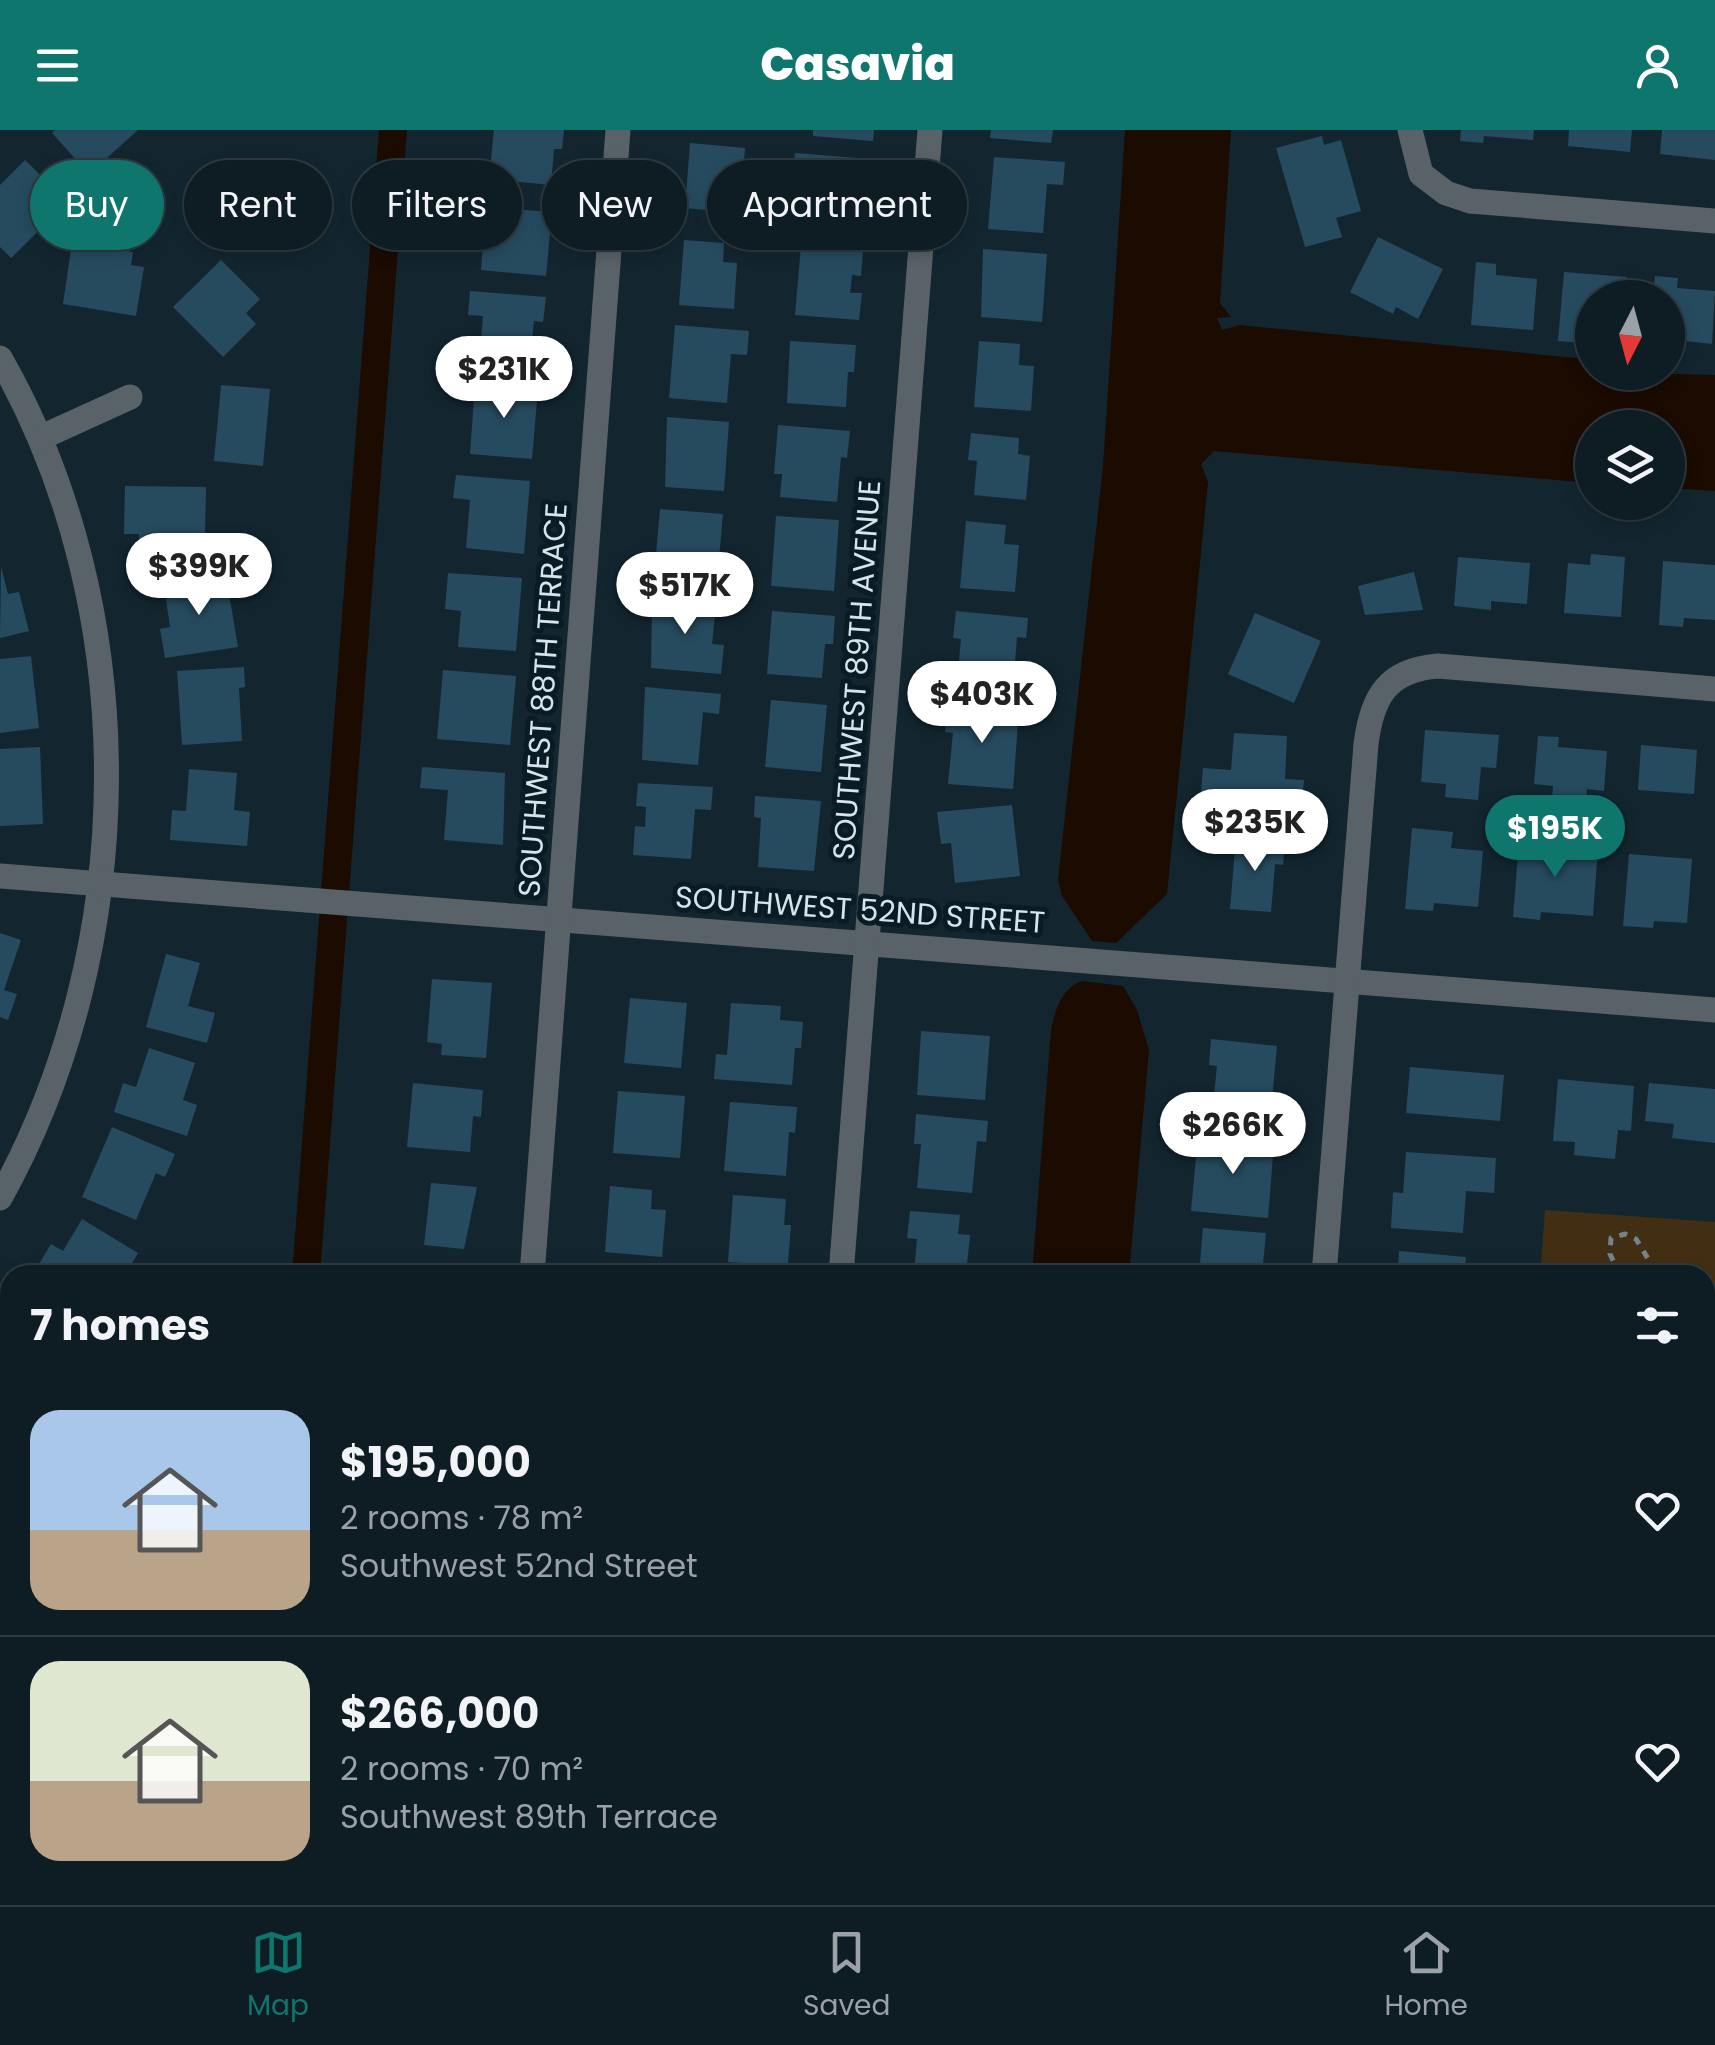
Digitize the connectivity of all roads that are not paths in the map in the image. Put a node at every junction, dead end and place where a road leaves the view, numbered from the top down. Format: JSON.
{"nodes":[{"id":1,"x":618,"y":130,"type":"edge"},
{"id":2,"x":930,"y":130,"type":"edge"},
{"id":3,"x":1410,"y":130,"type":"edge"},
{"id":4,"x":1715,"y":221,"type":"edge"},
{"id":5,"x":0,"y":358,"type":"edge"},
{"id":6,"x":130,"y":397,"type":"dead end"},
{"id":7,"x":40,"y":438,"type":"junction"},
{"id":8,"x":1715,"y":689,"type":"edge"},
{"id":9,"x":0,"y":876,"type":"edge"},
{"id":10,"x":100,"y":884,"type":"junction"},
{"id":11,"x":559,"y":919,"type":"junction"},
{"id":12,"x":869,"y":944,"type":"junction"},
{"id":13,"x":1345,"y":982,"type":"junction"},
{"id":14,"x":1715,"y":1010,"type":"edge"},
{"id":15,"x":0,"y":1198,"type":"edge"},
{"id":16,"x":533,"y":1265,"type":"edge"},
{"id":17,"x":841,"y":1265,"type":"edge"},
{"id":18,"x":1325,"y":1265,"type":"edge"}],
"edges":[{"from":1,"to":11,"type":"street","name":"SOUTHWEST 88TH TERRACE"},
{"from":2,"to":12,"type":"street","name":"SOUTHWEST 89TH AVENUE"},
{"from":3,"to":4,"type":"street"},
{"from":5,"to":7,"type":"street"},
{"from":6,"to":7,"type":"street"},
{"from":7,"to":10,"type":"street"},
{"from":8,"to":13,"type":"street"},
{"from":9,"to":10,"type":"street","name":"SOUTHWEST 52ND STREET"},
{"from":10,"to":11,"type":"street","name":"SOUTHWEST 52ND STREET"},
{"from":10,"to":15,"type":"street"},
{"from":11,"to":12,"type":"street","name":"SOUTHWEST 52ND STREET"},
{"from":11,"to":16,"type":"street","name":"SOUTHWEST 88TH TERRACE"},
{"from":12,"to":13,"type":"street","name":"SOUTHWEST 52ND STREET"},
{"from":12,"to":17,"type":"street","name":"SOUTHWEST 89TH AVENUE"},
{"from":13,"to":14,"type":"street","name":"SOUTHWEST 52ND STREET"},
{"from":13,"to":18,"type":"street"}]}
